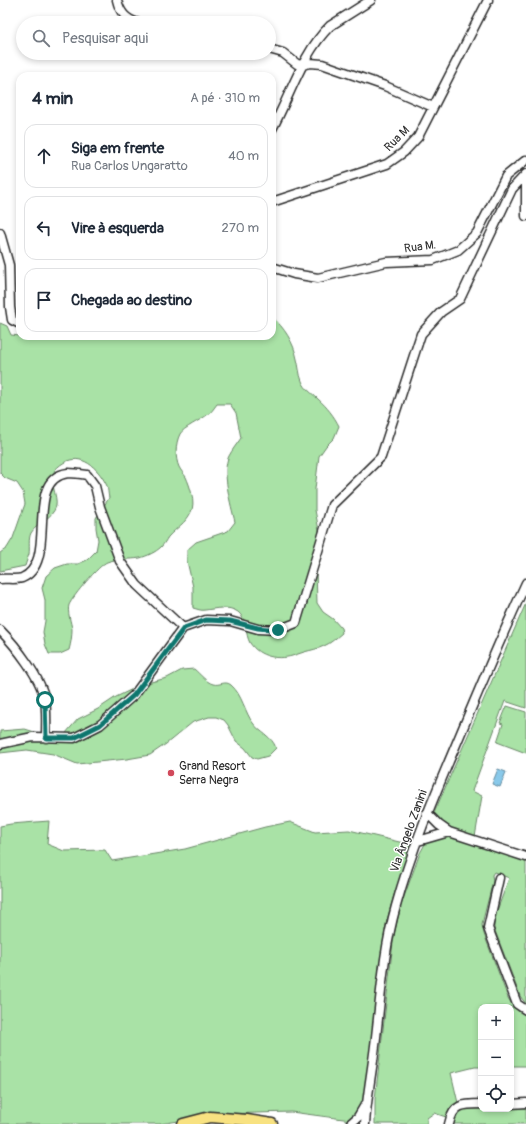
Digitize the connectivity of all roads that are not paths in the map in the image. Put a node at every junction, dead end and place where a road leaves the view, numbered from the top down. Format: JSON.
{"nodes":[{"id":1,"x":117,"y":0,"type":"edge"},
{"id":2,"x":371,"y":0,"type":"edge"},
{"id":3,"x":488,"y":0,"type":"edge"},
{"id":4,"x":125,"y":16,"type":"edge"},
{"id":5,"x":276,"y":51,"type":"edge"},
{"id":6,"x":302,"y":65,"type":"junction"},
{"id":7,"x":433,"y":107,"type":"junction"},
{"id":8,"x":276,"y":120,"type":"edge"},
{"id":9,"x":526,"y":160,"type":"edge"},
{"id":10,"x":526,"y":174,"type":"edge"},
{"id":11,"x":276,"y":201,"type":"edge"},
{"id":12,"x":526,"y":216,"type":"edge"},
{"id":13,"x":0,"y":233,"type":"edge"},
{"id":14,"x":276,"y":268,"type":"edge"},
{"id":15,"x":16,"y":322,"type":"edge"},
{"id":16,"x":0,"y":578,"type":"edge"},
{"id":17,"x":526,"y":583,"type":"edge"},
{"id":18,"x":184,"y":628,"type":"junction"},
{"id":19,"x":0,"y":630,"type":"edge"},
{"id":20,"x":46,"y":738,"type":"junction"},
{"id":21,"x":0,"y":744,"type":"edge"},
{"id":22,"x":427,"y":813,"type":"junction"},
{"id":23,"x":449,"y":832,"type":"junction"},
{"id":24,"x":418,"y":841,"type":"junction"},
{"id":25,"x":526,"y":857,"type":"edge"},
{"id":26,"x":499,"y":878,"type":"dead end"},
{"id":27,"x":526,"y":1010,"type":"edge"},
{"id":28,"x":367,"y":1103,"type":"junction"},
{"id":29,"x":526,"y":1103,"type":"edge"},
{"id":30,"x":478,"y":1104,"type":"edge"},
{"id":31,"x":514,"y":1104,"type":"edge"},
{"id":32,"x":207,"y":1121,"type":"edge"},
{"id":33,"x":183,"y":1124,"type":"edge"},
{"id":34,"x":272,"y":1124,"type":"edge"},
{"id":35,"x":350,"y":1124,"type":"edge"},
{"id":36,"x":365,"y":1124,"type":"edge"},
{"id":37,"x":449,"y":1124,"type":"edge"}],
"edges":[{"from":1,"to":4,"type":"street"},
{"from":2,"to":6,"type":"street"},
{"from":3,"to":7,"type":"street","name":"Rua M"},
{"from":5,"to":6,"type":"street"},
{"from":6,"to":7,"type":"street"},
{"from":6,"to":8,"type":"street"},
{"from":7,"to":11,"type":"street","name":"Rua M"},
{"from":9,"to":14,"type":"street","name":"Rua M."},
{"from":10,"to":12,"type":"street"},
{"from":10,"to":18,"type":"street"},
{"from":13,"to":15,"type":"street"},
{"from":16,"to":18,"type":"street"},
{"from":17,"to":22,"type":"street","name":"Via Ângelo Zanini"},
{"from":18,"to":20,"type":"street"},
{"from":19,"to":20,"type":"street"},
{"from":20,"to":21,"type":"street"},
{"from":22,"to":23,"type":"street"},
{"from":22,"to":24,"type":"street","name":"Via Ângelo Zanini"},
{"from":23,"to":24,"type":"street"},
{"from":23,"to":25,"type":"street"},
{"from":24,"to":28,"type":"street","name":"Via Ângelo Zanini"},
{"from":26,"to":27,"type":"street"},
{"from":28,"to":35,"type":"street","name":"Via Ângelo Zanini"},
{"from":28,"to":36,"type":"street","name":"Via Ângelo Zanini"},
{"from":29,"to":31,"type":"street"},
{"from":30,"to":37,"type":"street"},
{"from":32,"to":33,"type":"main road"},
{"from":32,"to":34,"type":"main road"}]}
